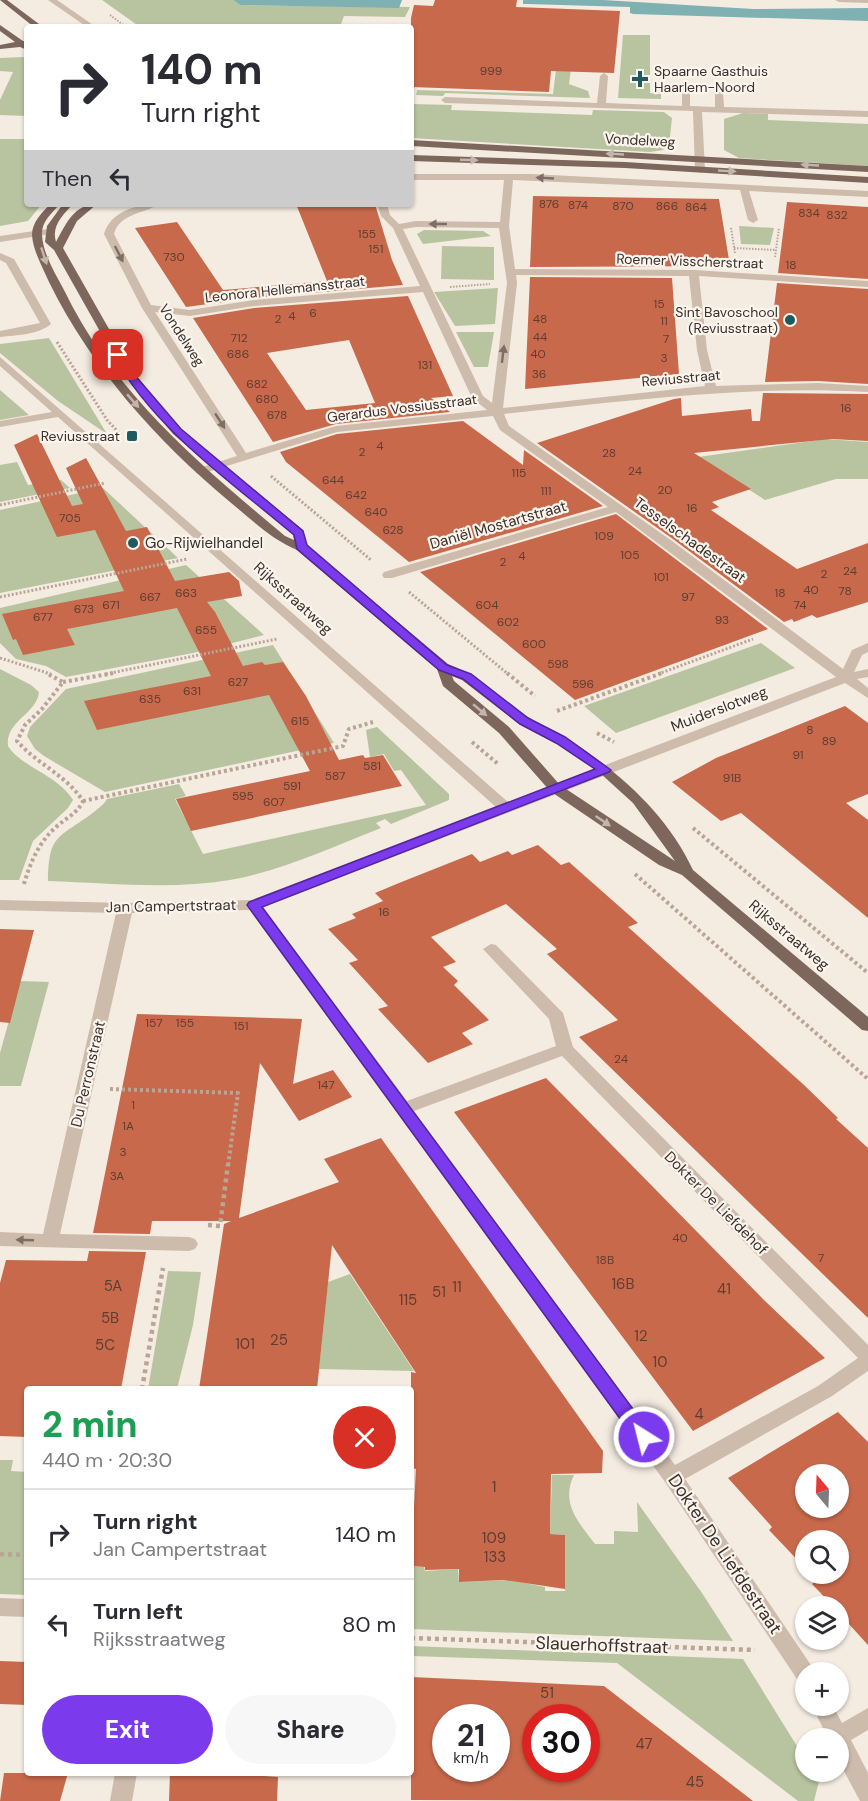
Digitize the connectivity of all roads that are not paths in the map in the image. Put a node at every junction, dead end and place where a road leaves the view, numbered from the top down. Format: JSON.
{"nodes":[{"id":1,"x":2,"y":0,"type":"edge"},
{"id":2,"x":52,"y":0,"type":"edge"},
{"id":3,"x":839,"y":0,"type":"edge"},
{"id":4,"x":868,"y":1,"type":"edge"},
{"id":5,"x":35,"y":24,"type":"edge"},
{"id":6,"x":88,"y":24,"type":"edge"},
{"id":7,"x":0,"y":27,"type":"edge"},
{"id":8,"x":24,"y":44,"type":"edge"},
{"id":9,"x":24,"y":45,"type":"edge"},
{"id":10,"x":0,"y":48,"type":"edge"},
{"id":11,"x":603,"y":76,"type":"dead end"},
{"id":12,"x":686,"y":91,"type":"dead end"},
{"id":13,"x":719,"y":92,"type":"dead end"},
{"id":14,"x":445,"y":100,"type":"dead end"},
{"id":15,"x":601,"y":106,"type":"junction"},
{"id":16,"x":686,"y":109,"type":"junction"},
{"id":17,"x":697,"y":109,"type":"junction"},
{"id":18,"x":720,"y":110,"type":"junction"},
{"id":19,"x":868,"y":114,"type":"edge"},
{"id":20,"x":414,"y":143,"type":"edge"},
{"id":21,"x":414,"y":158,"type":"edge"},
{"id":22,"x":700,"y":159,"type":"junction"},
{"id":23,"x":868,"y":169,"type":"edge"},
{"id":24,"x":700,"y":170,"type":"junction"},
{"id":25,"x":414,"y":177,"type":"edge"},
{"id":26,"x":509,"y":177,"type":"junction"},
{"id":27,"x":834,"y":178,"type":"junction"},
{"id":28,"x":868,"y":180,"type":"edge"},
{"id":29,"x":743,"y":186,"type":"junction"},
{"id":30,"x":834,"y":192,"type":"junction"},
{"id":31,"x":868,"y":194,"type":"edge"},
{"id":32,"x":52,"y":207,"type":"edge"},
{"id":33,"x":65,"y":207,"type":"edge"},
{"id":34,"x":88,"y":207,"type":"edge"},
{"id":35,"x":145,"y":207,"type":"edge"},
{"id":36,"x":383,"y":207,"type":"edge"},
{"id":37,"x":753,"y":220,"type":"dead end"},
{"id":38,"x":504,"y":226,"type":"junction"},
{"id":39,"x":397,"y":228,"type":"junction"},
{"id":40,"x":48,"y":232,"type":"junction"},
{"id":41,"x":37,"y":234,"type":"junction"},
{"id":42,"x":0,"y":239,"type":"edge"},
{"id":43,"x":58,"y":248,"type":"junction"},
{"id":44,"x":0,"y":256,"type":"edge"},
{"id":45,"x":694,"y":273,"type":"junction"},
{"id":46,"x":512,"y":278,"type":"junction"},
{"id":47,"x":868,"y":284,"type":"edge"},
{"id":48,"x":426,"y":289,"type":"junction"},
{"id":49,"x":147,"y":308,"type":"junction"},
{"id":50,"x":0,"y":334,"type":"edge"},
{"id":51,"x":0,"y":360,"type":"edge"},
{"id":52,"x":711,"y":389,"type":"junction"},
{"id":53,"x":868,"y":389,"type":"edge"},
{"id":54,"x":496,"y":412,"type":"junction"},
{"id":55,"x":59,"y":414,"type":"junction"},
{"id":56,"x":0,"y":423,"type":"edge"},
{"id":57,"x":243,"y":457,"type":"junction"},
{"id":58,"x":219,"y":464,"type":"junction"},
{"id":59,"x":201,"y":471,"type":"junction"},
{"id":60,"x":618,"y":508,"type":"junction"},
{"id":61,"x":301,"y":547,"type":"junction"},
{"id":62,"x":388,"y":574,"type":"road end"},
{"id":63,"x":868,"y":647,"type":"edge"},
{"id":64,"x":443,"y":667,"type":"junction"},
{"id":65,"x":868,"y":673,"type":"edge"},
{"id":66,"x":845,"y":678,"type":"junction"},
{"id":67,"x":868,"y":694,"type":"edge"},
{"id":68,"x":605,"y":770,"type":"junction"},
{"id":69,"x":555,"y":788,"type":"junction"},
{"id":70,"x":505,"y":807,"type":"junction"},
{"id":71,"x":687,"y":872,"type":"junction"},
{"id":72,"x":0,"y":905,"type":"edge"},
{"id":73,"x":254,"y":905,"type":"junction"},
{"id":74,"x":125,"y":908,"type":"junction"},
{"id":75,"x":491,"y":949,"type":"dead end"},
{"id":76,"x":868,"y":1026,"type":"edge"},
{"id":77,"x":565,"y":1049,"type":"junction"},
{"id":78,"x":403,"y":1109,"type":"junction"},
{"id":79,"x":0,"y":1239,"type":"edge"},
{"id":80,"x":50,"y":1240,"type":"junction"},
{"id":81,"x":189,"y":1244,"type":"road end"},
{"id":82,"x":868,"y":1359,"type":"edge"},
{"id":83,"x":672,"y":1476,"type":"junction"},
{"id":84,"x":0,"y":1607,"type":"edge"},
{"id":85,"x":24,"y":1608,"type":"edge"},
{"id":86,"x":798,"y":1662,"type":"edge"},
{"id":87,"x":868,"y":1718,"type":"edge"},
{"id":88,"x":849,"y":1730,"type":"edge"},
{"id":89,"x":849,"y":1756,"type":"edge"},
{"id":90,"x":125,"y":1776,"type":"edge"},
{"id":91,"x":868,"y":1795,"type":"edge"},
{"id":92,"x":121,"y":1801,"type":"edge"}],
"edges":[{"from":1,"to":5,"type":"main road"},
{"from":2,"to":6,"type":"street"},
{"from":3,"to":4,"type":"street"},
{"from":7,"to":8,"type":"main road"},
{"from":9,"to":10,"type":"main road"},
{"from":11,"to":15,"type":"street"},
{"from":12,"to":16,"type":"street"},
{"from":13,"to":18,"type":"street"},
{"from":14,"to":15,"type":"street"},
{"from":15,"to":16,"type":"street"},
{"from":16,"to":17,"type":"street"},
{"from":17,"to":18,"type":"street"},
{"from":17,"to":22,"type":"street"},
{"from":18,"to":19,"type":"street"},
{"from":22,"to":20,"type":"main road","name":"Vondelweg","one_way":true},
{"from":21,"to":24,"type":"main road","name":"Vondelweg","one_way":true},
{"from":23,"to":22,"type":"main road","name":"Vondelweg","one_way":true},
{"from":22,"to":24,"type":"street"},
{"from":24,"to":27,"type":"main road","name":"Vondelweg","one_way":true},
{"from":25,"to":26,"type":"street"},
{"from":29,"to":26,"type":"street","one_way":true},
{"from":26,"to":38,"type":"street"},
{"from":27,"to":28,"type":"main road","name":"Vondelweg"},
{"from":27,"to":30,"type":"street"},
{"from":29,"to":30,"type":"street"},
{"from":29,"to":37,"type":"street"},
{"from":30,"to":31,"type":"street"},
{"from":32,"to":41,"type":"main road"},
{"from":33,"to":40,"type":"main road"},
{"from":34,"to":43,"type":"main road"},
{"from":35,"to":49,"type":"street","name":"Vondelweg","one_way":true},
{"from":36,"to":39,"type":"street","name":"Tesselschadestraat"},
{"from":38,"to":39,"type":"street","one_way":true},
{"from":38,"to":46,"type":"street"},
{"from":39,"to":48,"type":"street","name":"Tesselschadestraat"},
{"from":40,"to":41,"type":"street"},
{"from":40,"to":43,"type":"main road","name":"Rijksstraatweg"},
{"from":41,"to":42,"type":"street"},
{"from":41,"to":59,"type":"main road","name":"Rijksstraatweg","one_way":true},
{"from":43,"to":58,"type":"main road","name":"Rijksstraatweg"},
{"from":44,"to":50,"type":"street"},
{"from":45,"to":46,"type":"street","name":"Roemer Visscherstraat"},
{"from":45,"to":47,"type":"street","name":"Roemer Visscherstraat"},
{"from":45,"to":52,"type":"street"},
{"from":54,"to":46,"type":"street","one_way":true},
{"from":48,"to":49,"type":"street","name":"Leonora Hellemansstraat"},
{"from":48,"to":54,"type":"street","name":"Tesselschadestraat"},
{"from":49,"to":57,"type":"street","name":"Vondelweg","one_way":true},
{"from":51,"to":55,"type":"street","name":"Rijksstraatweg"},
{"from":52,"to":53,"type":"street","name":"Reviusstraat"},
{"from":52,"to":54,"type":"street","name":"Reviusstraat"},
{"from":54,"to":57,"type":"street","name":"Gerardus Vossiusstraat"},
{"from":54,"to":60,"type":"street","name":"Tesselschadestraat"},
{"from":55,"to":56,"type":"street"},
{"from":55,"to":70,"type":"street","name":"Rijksstraatweg"},
{"from":57,"to":58,"type":"street"},
{"from":58,"to":59,"type":"street"},
{"from":58,"to":61,"type":"main road","name":"Rijksstraatweg"},
{"from":59,"to":61,"type":"main road","name":"Rijksstraatweg"},
{"from":60,"to":62,"type":"street","name":"Daniël Mostartstraat"},
{"from":60,"to":66,"type":"street","name":"Tesselschadestraat"},
{"from":61,"to":64,"type":"main road","name":"Rijksstraatweg"},
{"from":63,"to":66,"type":"street"},
{"from":64,"to":68,"type":"main road","name":"Rijksstraatweg"},
{"from":64,"to":69,"type":"main road","name":"Rijksstraatweg","one_way":true},
{"from":65,"to":66,"type":"street","name":"Muiderslotweg"},
{"from":66,"to":67,"type":"street","name":"Tesselschadestraat"},
{"from":66,"to":68,"type":"street","name":"Muiderslotweg"},
{"from":68,"to":69,"type":"street","name":"Jan Campertstraat"},
{"from":68,"to":71,"type":"main road","name":"Rijksstraatweg"},
{"from":69,"to":70,"type":"street","name":"Jan Campertstraat"},
{"from":69,"to":71,"type":"main road","name":"Rijksstraatweg","one_way":true},
{"from":70,"to":73,"type":"street","name":"Jan Campertstraat"},
{"from":71,"to":76,"type":"main road","name":"Rijksstraatweg"},
{"from":72,"to":74,"type":"street","name":"Jan Campertstraat"},
{"from":73,"to":74,"type":"street","name":"Jan Campertstraat"},
{"from":73,"to":78,"type":"street","name":"Dokter De Liefdestraat"},
{"from":74,"to":80,"type":"street","name":"Du Perronstraat"},
{"from":75,"to":77,"type":"street"},
{"from":77,"to":78,"type":"street"},
{"from":77,"to":82,"type":"street","name":"Dokter De Liefdehof"},
{"from":78,"to":83,"type":"street","name":"Dokter De Liefdestraat"},
{"from":80,"to":79,"type":"street","one_way":true},
{"from":80,"to":81,"type":"street"},
{"from":82,"to":83,"type":"street","name":"Dokter De Liefdehof"},
{"from":83,"to":86,"type":"street","name":"Dokter De Liefdestraat"},
{"from":84,"to":85,"type":"street"},
{"from":87,"to":88,"type":"street"},
{"from":89,"to":91,"type":"street"},
{"from":90,"to":92,"type":"street"}]}
